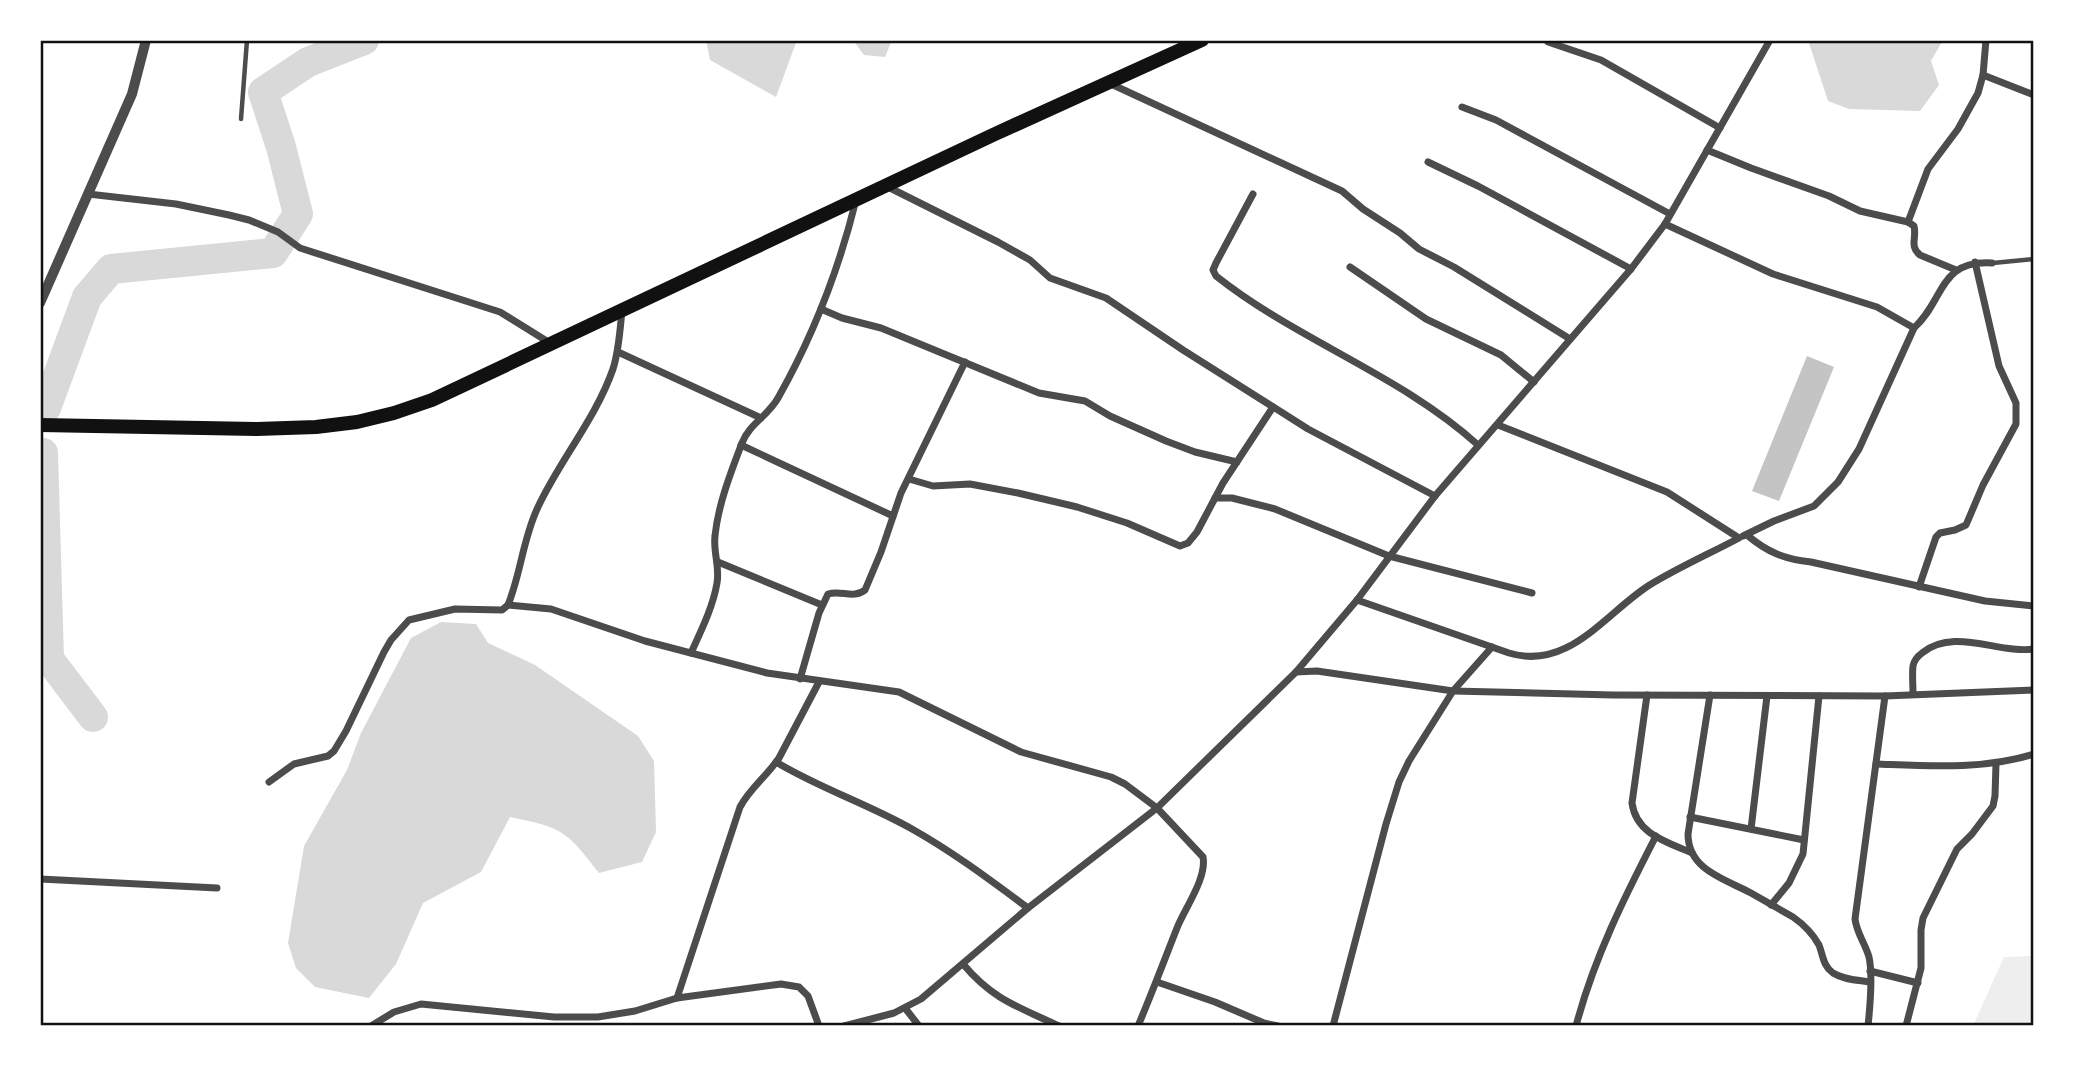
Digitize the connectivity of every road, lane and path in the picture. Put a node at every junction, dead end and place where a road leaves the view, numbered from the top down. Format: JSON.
{"nodes":[{"id":1,"x":146,"y":40,"type":"edge"},
{"id":2,"x":247,"y":40,"type":"edge"},
{"id":3,"x":1202,"y":40,"type":"edge"},
{"id":4,"x":1770,"y":40,"type":"edge"},
{"id":5,"x":1986,"y":40,"type":"edge"},
{"id":6,"x":1548,"y":42,"type":"dead end"},
{"id":7,"x":1983,"y":75,"type":"junction"},
{"id":8,"x":1109,"y":83,"type":"junction"},
{"id":9,"x":2034,"y":95,"type":"edge"},
{"id":10,"x":1462,"y":107,"type":"dead end"},
{"id":11,"x":241,"y":119,"type":"dead end"},
{"id":12,"x":1720,"y":128,"type":"junction"},
{"id":13,"x":1707,"y":150,"type":"junction"},
{"id":14,"x":1428,"y":162,"type":"dead end"},
{"id":15,"x":886,"y":186,"type":"junction"},
{"id":16,"x":88,"y":194,"type":"junction"},
{"id":17,"x":1253,"y":194,"type":"dead end"},
{"id":18,"x":856,"y":200,"type":"junction"},
{"id":19,"x":1670,"y":214,"type":"junction"},
{"id":20,"x":1908,"y":222,"type":"junction"},
{"id":21,"x":1665,"y":224,"type":"junction"},
{"id":22,"x":2034,"y":259,"type":"edge"},
{"id":23,"x":1975,"y":262,"type":"junction"},
{"id":24,"x":1992,"y":263,"type":"joint"},
{"id":25,"x":1350,"y":267,"type":"dead end"},
{"id":26,"x":1630,"y":269,"type":"junction"},
{"id":27,"x":1956,"y":270,"type":"junction"},
{"id":28,"x":40,"y":303,"type":"edge"},
{"id":29,"x":821,"y":309,"type":"junction"},
{"id":30,"x":622,"y":310,"type":"junction"},
{"id":31,"x":1914,"y":328,"type":"junction"},
{"id":32,"x":1570,"y":339,"type":"junction"},
{"id":33,"x":550,"y":343,"type":"junction"},
{"id":34,"x":618,"y":352,"type":"junction"},
{"id":35,"x":965,"y":362,"type":"junction"},
{"id":36,"x":1534,"y":382,"type":"junction"},
{"id":37,"x":1273,"y":407,"type":"junction"},
{"id":38,"x":761,"y":418,"type":"junction"},
{"id":39,"x":40,"y":425,"type":"edge"},
{"id":40,"x":1498,"y":425,"type":"junction"},
{"id":41,"x":741,"y":445,"type":"junction"},
{"id":42,"x":1478,"y":445,"type":"junction"},
{"id":43,"x":1237,"y":462,"type":"junction"},
{"id":44,"x":909,"y":479,"type":"junction"},
{"id":45,"x":1435,"y":496,"type":"junction"},
{"id":46,"x":1214,"y":498,"type":"junction"},
{"id":47,"x":893,"y":516,"type":"junction"},
{"id":48,"x":1743,"y":536,"type":"junction"},
{"id":49,"x":1389,"y":556,"type":"junction"},
{"id":50,"x":718,"y":562,"type":"junction"},
{"id":51,"x":1919,"y":587,"type":"junction"},
{"id":52,"x":1532,"y":593,"type":"dead end"},
{"id":53,"x":1357,"y":600,"type":"junction"},
{"id":54,"x":508,"y":605,"type":"junction"},
{"id":55,"x":822,"y":605,"type":"junction"},
{"id":56,"x":2034,"y":606,"type":"edge"},
{"id":57,"x":1492,"y":647,"type":"junction"},
{"id":58,"x":2034,"y":649,"type":"edge"},
{"id":59,"x":691,"y":653,"type":"junction"},
{"id":60,"x":1296,"y":672,"type":"junction"},
{"id":61,"x":800,"y":679,"type":"junction"},
{"id":62,"x":818,"y":682,"type":"junction"},
{"id":63,"x":2034,"y":690,"type":"edge"},
{"id":64,"x":1453,"y":691,"type":"junction"},
{"id":65,"x":1913,"y":693,"type":"junction"},
{"id":66,"x":1647,"y":695,"type":"junction"},
{"id":67,"x":1710,"y":695,"type":"junction"},
{"id":68,"x":1767,"y":696,"type":"junction"},
{"id":69,"x":1819,"y":696,"type":"junction"},
{"id":70,"x":1885,"y":696,"type":"junction"},
{"id":71,"x":2034,"y":754,"type":"edge"},
{"id":72,"x":776,"y":762,"type":"junction"},
{"id":73,"x":1876,"y":764,"type":"junction"},
{"id":74,"x":1996,"y":764,"type":"junction"},
{"id":75,"x":269,"y":782,"type":"dead end"},
{"id":76,"x":1157,"y":808,"type":"junction"},
{"id":77,"x":1690,"y":817,"type":"junction"},
{"id":78,"x":1751,"y":830,"type":"junction"},
{"id":79,"x":1656,"y":836,"type":"junction"},
{"id":80,"x":1804,"y":840,"type":"junction"},
{"id":81,"x":1693,"y":853,"type":"junction"},
{"id":82,"x":40,"y":879,"type":"edge"},
{"id":83,"x":218,"y":888,"type":"dead end"},
{"id":84,"x":1771,"y":905,"type":"junction"},
{"id":85,"x":1028,"y":908,"type":"junction"},
{"id":86,"x":963,"y":964,"type":"junction"},
{"id":87,"x":1870,"y":971,"type":"junction"},
{"id":88,"x":1157,"y":982,"type":"junction"},
{"id":89,"x":1870,"y":982,"type":"junction"},
{"id":90,"x":1918,"y":983,"type":"junction"},
{"id":91,"x":677,"y":998,"type":"junction"},
{"id":92,"x":905,"y":1008,"type":"junction"},
{"id":93,"x":574,"y":1022,"type":"edge"},
{"id":94,"x":371,"y":1026,"type":"edge"},
{"id":95,"x":819,"y":1026,"type":"edge"},
{"id":96,"x":844,"y":1026,"type":"edge"},
{"id":97,"x":919,"y":1026,"type":"edge"},
{"id":98,"x":1059,"y":1026,"type":"edge"},
{"id":99,"x":1138,"y":1026,"type":"edge"},
{"id":100,"x":1278,"y":1026,"type":"edge"},
{"id":101,"x":1333,"y":1026,"type":"edge"},
{"id":102,"x":1576,"y":1026,"type":"edge"},
{"id":103,"x":1868,"y":1026,"type":"edge"},
{"id":104,"x":1906,"y":1026,"type":"edge"}],
"edges":[{"from":1,"to":16,"type":"street"},
{"from":2,"to":11,"type":"lane"},
{"from":3,"to":8,"type":"main road"},
{"from":4,"to":12,"type":"street"},
{"from":5,"to":7,"type":"street"},
{"from":6,"to":12,"type":"street"},
{"from":7,"to":9,"type":"street"},
{"from":7,"to":20,"type":"street"},
{"from":8,"to":15,"type":"main road"},
{"from":8,"to":32,"type":"street"},
{"from":10,"to":19,"type":"street"},
{"from":12,"to":13,"type":"street"},
{"from":13,"to":19,"type":"street"},
{"from":13,"to":20,"type":"street"},
{"from":14,"to":26,"type":"street"},
{"from":15,"to":18,"type":"main road"},
{"from":15,"to":37,"type":"street"},
{"from":16,"to":28,"type":"street"},
{"from":16,"to":33,"type":"street"},
{"from":17,"to":42,"type":"street"},
{"from":18,"to":29,"type":"street"},
{"from":18,"to":30,"type":"main road"},
{"from":19,"to":21,"type":"street"},
{"from":20,"to":27,"type":"street"},
{"from":21,"to":26,"type":"street"},
{"from":21,"to":31,"type":"street"},
{"from":22,"to":24,"type":"lane"},
{"from":23,"to":24,"type":"street"},
{"from":23,"to":27,"type":"street"},
{"from":23,"to":51,"type":"street"},
{"from":25,"to":36,"type":"street"},
{"from":26,"to":32,"type":"street"},
{"from":27,"to":31,"type":"street"},
{"from":29,"to":35,"type":"street"},
{"from":29,"to":38,"type":"street"},
{"from":30,"to":33,"type":"main road"},
{"from":30,"to":34,"type":"street"},
{"from":31,"to":48,"type":"street"},
{"from":32,"to":36,"type":"street"},
{"from":33,"to":39,"type":"main road"},
{"from":34,"to":38,"type":"street"},
{"from":34,"to":54,"type":"street"},
{"from":35,"to":43,"type":"street"},
{"from":35,"to":44,"type":"street"},
{"from":36,"to":40,"type":"street"},
{"from":37,"to":43,"type":"street"},
{"from":37,"to":45,"type":"street"},
{"from":38,"to":41,"type":"street"},
{"from":40,"to":42,"type":"street"},
{"from":40,"to":48,"type":"street"},
{"from":41,"to":47,"type":"street"},
{"from":41,"to":50,"type":"street"},
{"from":42,"to":45,"type":"street"},
{"from":43,"to":46,"type":"street"},
{"from":44,"to":46,"type":"street"},
{"from":44,"to":47,"type":"street"},
{"from":45,"to":49,"type":"street"},
{"from":46,"to":49,"type":"street"},
{"from":47,"to":55,"type":"street"},
{"from":48,"to":51,"type":"street"},
{"from":48,"to":57,"type":"street"},
{"from":49,"to":52,"type":"street"},
{"from":49,"to":53,"type":"street"},
{"from":50,"to":55,"type":"street"},
{"from":50,"to":59,"type":"street"},
{"from":51,"to":56,"type":"street"},
{"from":53,"to":57,"type":"street"},
{"from":53,"to":60,"type":"street"},
{"from":54,"to":59,"type":"street"},
{"from":54,"to":75,"type":"street"},
{"from":55,"to":61,"type":"street"},
{"from":57,"to":64,"type":"street"},
{"from":58,"to":65,"type":"street"},
{"from":59,"to":61,"type":"street"},
{"from":60,"to":64,"type":"street"},
{"from":60,"to":76,"type":"street"},
{"from":61,"to":62,"type":"street"},
{"from":62,"to":72,"type":"street"},
{"from":62,"to":76,"type":"street"},
{"from":63,"to":65,"type":"street"},
{"from":64,"to":66,"type":"street"},
{"from":64,"to":101,"type":"street"},
{"from":65,"to":70,"type":"street"},
{"from":66,"to":67,"type":"street"},
{"from":66,"to":79,"type":"street"},
{"from":67,"to":68,"type":"street"},
{"from":67,"to":77,"type":"street"},
{"from":68,"to":69,"type":"street"},
{"from":68,"to":78,"type":"street"},
{"from":69,"to":70,"type":"street"},
{"from":69,"to":80,"type":"street"},
{"from":70,"to":73,"type":"street"},
{"from":71,"to":74,"type":"street"},
{"from":72,"to":85,"type":"street"},
{"from":72,"to":91,"type":"street"},
{"from":73,"to":74,"type":"street"},
{"from":73,"to":87,"type":"street"},
{"from":74,"to":90,"type":"street"},
{"from":76,"to":85,"type":"street"},
{"from":76,"to":88,"type":"street"},
{"from":77,"to":78,"type":"street"},
{"from":77,"to":81,"type":"street"},
{"from":78,"to":80,"type":"street"},
{"from":79,"to":81,"type":"street"},
{"from":79,"to":102,"type":"street"},
{"from":80,"to":84,"type":"street"},
{"from":81,"to":84,"type":"street"},
{"from":82,"to":83,"type":"street"},
{"from":84,"to":89,"type":"street"},
{"from":85,"to":86,"type":"street"},
{"from":86,"to":92,"type":"street"},
{"from":86,"to":98,"type":"street"},
{"from":87,"to":89,"type":"street"},
{"from":87,"to":90,"type":"street"},
{"from":88,"to":99,"type":"street"},
{"from":88,"to":100,"type":"street"},
{"from":89,"to":103,"type":"street"},
{"from":90,"to":104,"type":"street"},
{"from":91,"to":93,"type":"street"},
{"from":91,"to":95,"type":"street"},
{"from":92,"to":96,"type":"street"},
{"from":92,"to":97,"type":"street"},
{"from":93,"to":94,"type":"street"}]}
